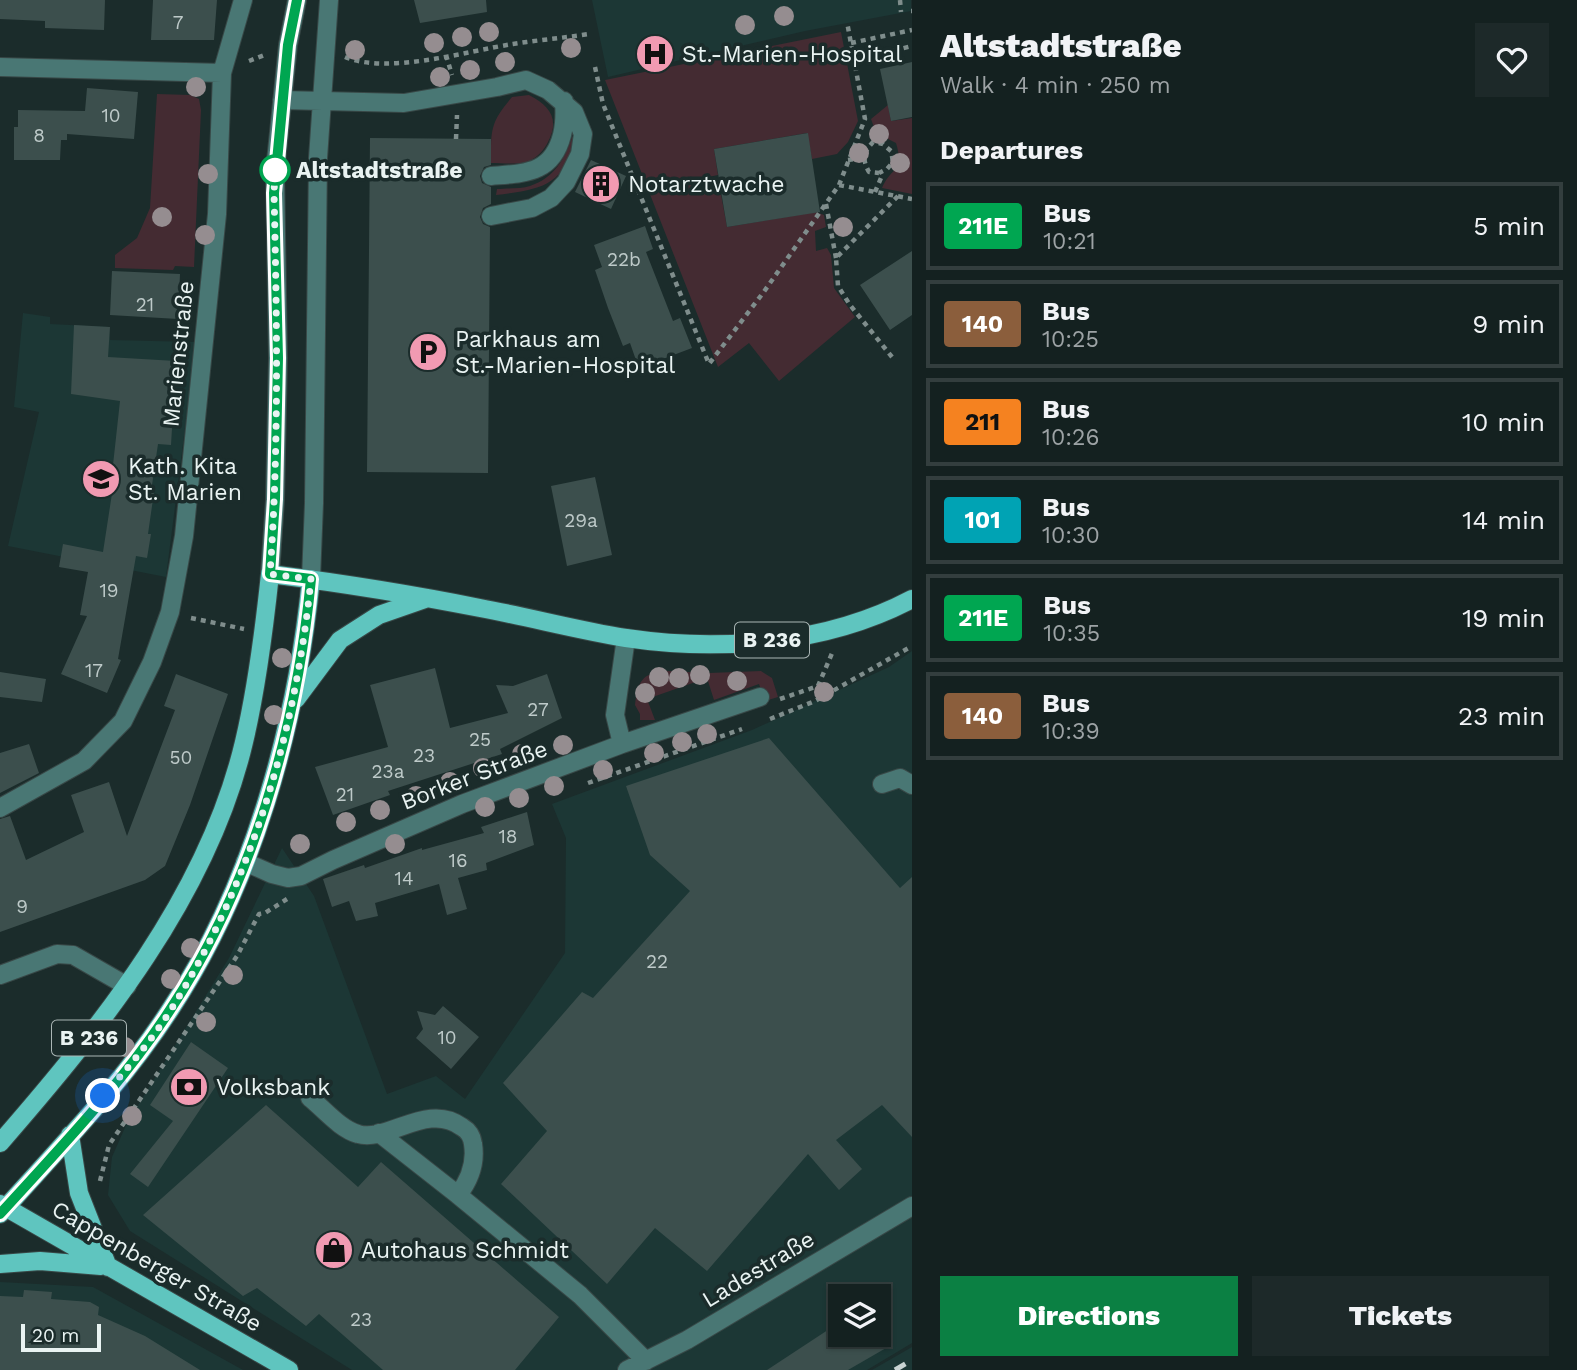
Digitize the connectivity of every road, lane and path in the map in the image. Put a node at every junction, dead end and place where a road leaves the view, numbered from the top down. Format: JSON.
{"nodes":[{"id":1,"x":243,"y":0,"type":"edge"},
{"id":2,"x":297,"y":0,"type":"edge"},
{"id":3,"x":329,"y":0,"type":"edge"},
{"id":4,"x":900,"y":0,"type":"edge"},
{"id":5,"x":901,"y":12,"type":"dead end"},
{"id":6,"x":847,"y":22,"type":"dead end"},
{"id":7,"x":912,"y":30,"type":"edge"},
{"id":8,"x":589,"y":34,"type":"dead end"},
{"id":9,"x":851,"y":43,"type":"junction"},
{"id":10,"x":288,"y":45,"type":"junction"},
{"id":11,"x":912,"y":46,"type":"edge"},
{"id":12,"x":325,"y":48,"type":"junction"},
{"id":13,"x":855,"y":60,"type":"junction"},
{"id":14,"x":595,"y":66,"type":"dead end"},
{"id":15,"x":0,"y":67,"type":"edge"},
{"id":16,"x":222,"y":73,"type":"junction"},
{"id":17,"x":282,"y":100,"type":"junction"},
{"id":18,"x":320,"y":102,"type":"junction"},
{"id":19,"x":564,"y":102,"type":"junction"},
{"id":20,"x":864,"y":158,"type":"junction"},
{"id":21,"x":848,"y":160,"type":"junction"},
{"id":22,"x":879,"y":173,"type":"junction"},
{"id":23,"x":491,"y":176,"type":"dead end"},
{"id":24,"x":839,"y":186,"type":"junction"},
{"id":25,"x":875,"y":192,"type":"junction"},
{"id":26,"x":898,"y":196,"type":"junction"},
{"id":27,"x":912,"y":199,"type":"edge"},
{"id":28,"x":826,"y":204,"type":"junction"},
{"id":29,"x":491,"y":216,"type":"dead end"},
{"id":30,"x":836,"y":258,"type":"junction"},
{"id":31,"x":892,"y":357,"type":"dead end"},
{"id":32,"x":270,"y":574,"type":"junction"},
{"id":33,"x":311,"y":579,"type":"junction"},
{"id":34,"x":428,"y":597,"type":"junction"},
{"id":35,"x":912,"y":599,"type":"edge"},
{"id":36,"x":170,"y":612,"type":"junction"},
{"id":37,"x":843,"y":628,"type":"junction"},
{"id":38,"x":264,"y":633,"type":"junction"},
{"id":39,"x":626,"y":638,"type":"junction"},
{"id":40,"x":912,"y":646,"type":"edge"},
{"id":41,"x":760,"y":697,"type":"joint"},
{"id":42,"x":294,"y":701,"type":"junction"},
{"id":43,"x":764,"y":721,"type":"dead end"},
{"id":44,"x":751,"y":726,"type":"dead end"},
{"id":45,"x":622,"y":744,"type":"junction"},
{"id":46,"x":587,"y":783,"type":"dead end"},
{"id":47,"x":882,"y":783,"type":"dead end"},
{"id":48,"x":912,"y":785,"type":"edge"},
{"id":49,"x":0,"y":808,"type":"edge"},
{"id":50,"x":245,"y":862,"type":"junction"},
{"id":51,"x":294,"y":894,"type":"dead end"},
{"id":52,"x":0,"y":975,"type":"edge"},
{"id":53,"x":127,"y":986,"type":"junction"},
{"id":54,"x":310,"y":1098,"type":"dead end"},
{"id":55,"x":379,"y":1133,"type":"junction"},
{"id":56,"x":70,"y":1135,"type":"junction"},
{"id":57,"x":0,"y":1143,"type":"edge"},
{"id":58,"x":79,"y":1193,"type":"junction"},
{"id":59,"x":458,"y":1195,"type":"junction"},
{"id":60,"x":912,"y":1206,"type":"edge"},
{"id":61,"x":2,"y":1208,"type":"edge"},
{"id":62,"x":0,"y":1264,"type":"edge"},
{"id":63,"x":108,"y":1267,"type":"junction"},
{"id":64,"x":646,"y":1361,"type":"junction"},
{"id":65,"x":289,"y":1370,"type":"edge"},
{"id":66,"x":627,"y":1370,"type":"edge"}],
"edges":[{"from":1,"to":16,"type":"street","name":"Marienstraße"},
{"from":2,"to":10,"type":"street"},
{"from":3,"to":12,"type":"street"},
{"from":4,"to":5,"type":"path"},
{"from":6,"to":9,"type":"path"},
{"from":7,"to":9,"type":"path"},
{"from":8,"to":12,"type":"path"},
{"from":9,"to":13,"type":"path"},
{"from":10,"to":16,"type":"path"},
{"from":10,"to":17,"type":"street"},
{"from":11,"to":13,"type":"path"},
{"from":12,"to":18,"type":"street"},
{"from":13,"to":21,"type":"path"},
{"from":14,"to":28,"type":"path"},
{"from":15,"to":16,"type":"street"},
{"from":16,"to":36,"type":"street","name":"Marienstraße"},
{"from":17,"to":18,"type":"street"},
{"from":17,"to":32,"type":"street"},
{"from":18,"to":19,"type":"street"},
{"from":18,"to":33,"type":"street"},
{"from":19,"to":23,"type":"street"},
{"from":19,"to":29,"type":"street"},
{"from":20,"to":21,"type":"path"},
{"from":20,"to":22,"type":"path"},
{"from":20,"to":22,"type":"path"},
{"from":21,"to":24,"type":"path"},
{"from":22,"to":25,"type":"path"},
{"from":24,"to":25,"type":"path"},
{"from":24,"to":28,"type":"path"},
{"from":25,"to":26,"type":"path"},
{"from":26,"to":27,"type":"path"},
{"from":26,"to":30,"type":"path"},
{"from":28,"to":30,"type":"path"},
{"from":30,"to":31,"type":"path"},
{"from":32,"to":33,"type":"main road","number":"B 236"},
{"from":32,"to":38,"type":"main road","number":"B 236"},
{"from":33,"to":34,"type":"main road","number":"B 236"},
{"from":33,"to":42,"type":"main road","number":"B 236"},
{"from":34,"to":39,"type":"main road","number":"B 236"},
{"from":34,"to":42,"type":"main road"},
{"from":35,"to":37,"type":"main road","number":"B 236"},
{"from":36,"to":38,"type":"path"},
{"from":36,"to":49,"type":"street","name":"Marienstraße"},
{"from":37,"to":39,"type":"main road","number":"B 236"},
{"from":37,"to":41,"type":"path"},
{"from":38,"to":53,"type":"main road","number":"B 236"},
{"from":39,"to":45,"type":"street"},
{"from":40,"to":43,"type":"path"},
{"from":41,"to":45,"type":"street","name":"Borker Straße"},
{"from":42,"to":50,"type":"main road","number":"B 236"},
{"from":44,"to":46,"type":"path"},
{"from":45,"to":50,"type":"street","name":"Borker Straße"},
{"from":47,"to":48,"type":"street"},
{"from":50,"to":56,"type":"main road","number":"B 236"},
{"from":51,"to":58,"type":"path"},
{"from":52,"to":53,"type":"street"},
{"from":53,"to":57,"type":"main road","number":"B 236"},
{"from":54,"to":55,"type":"street"},
{"from":55,"to":59,"type":"street"},
{"from":55,"to":59,"type":"street"},
{"from":56,"to":58,"type":"main road"},
{"from":56,"to":61,"type":"main road","number":"B 236"},
{"from":58,"to":63,"type":"main road"},
{"from":59,"to":64,"type":"street"},
{"from":60,"to":64,"type":"street","name":"Ladestraße"},
{"from":61,"to":63,"type":"main road","name":"Cappenberger Straße"},
{"from":62,"to":63,"type":"main road"},
{"from":63,"to":65,"type":"main road","name":"Cappenberger Straße"},
{"from":64,"to":66,"type":"street","name":"Ladestraße"}]}
